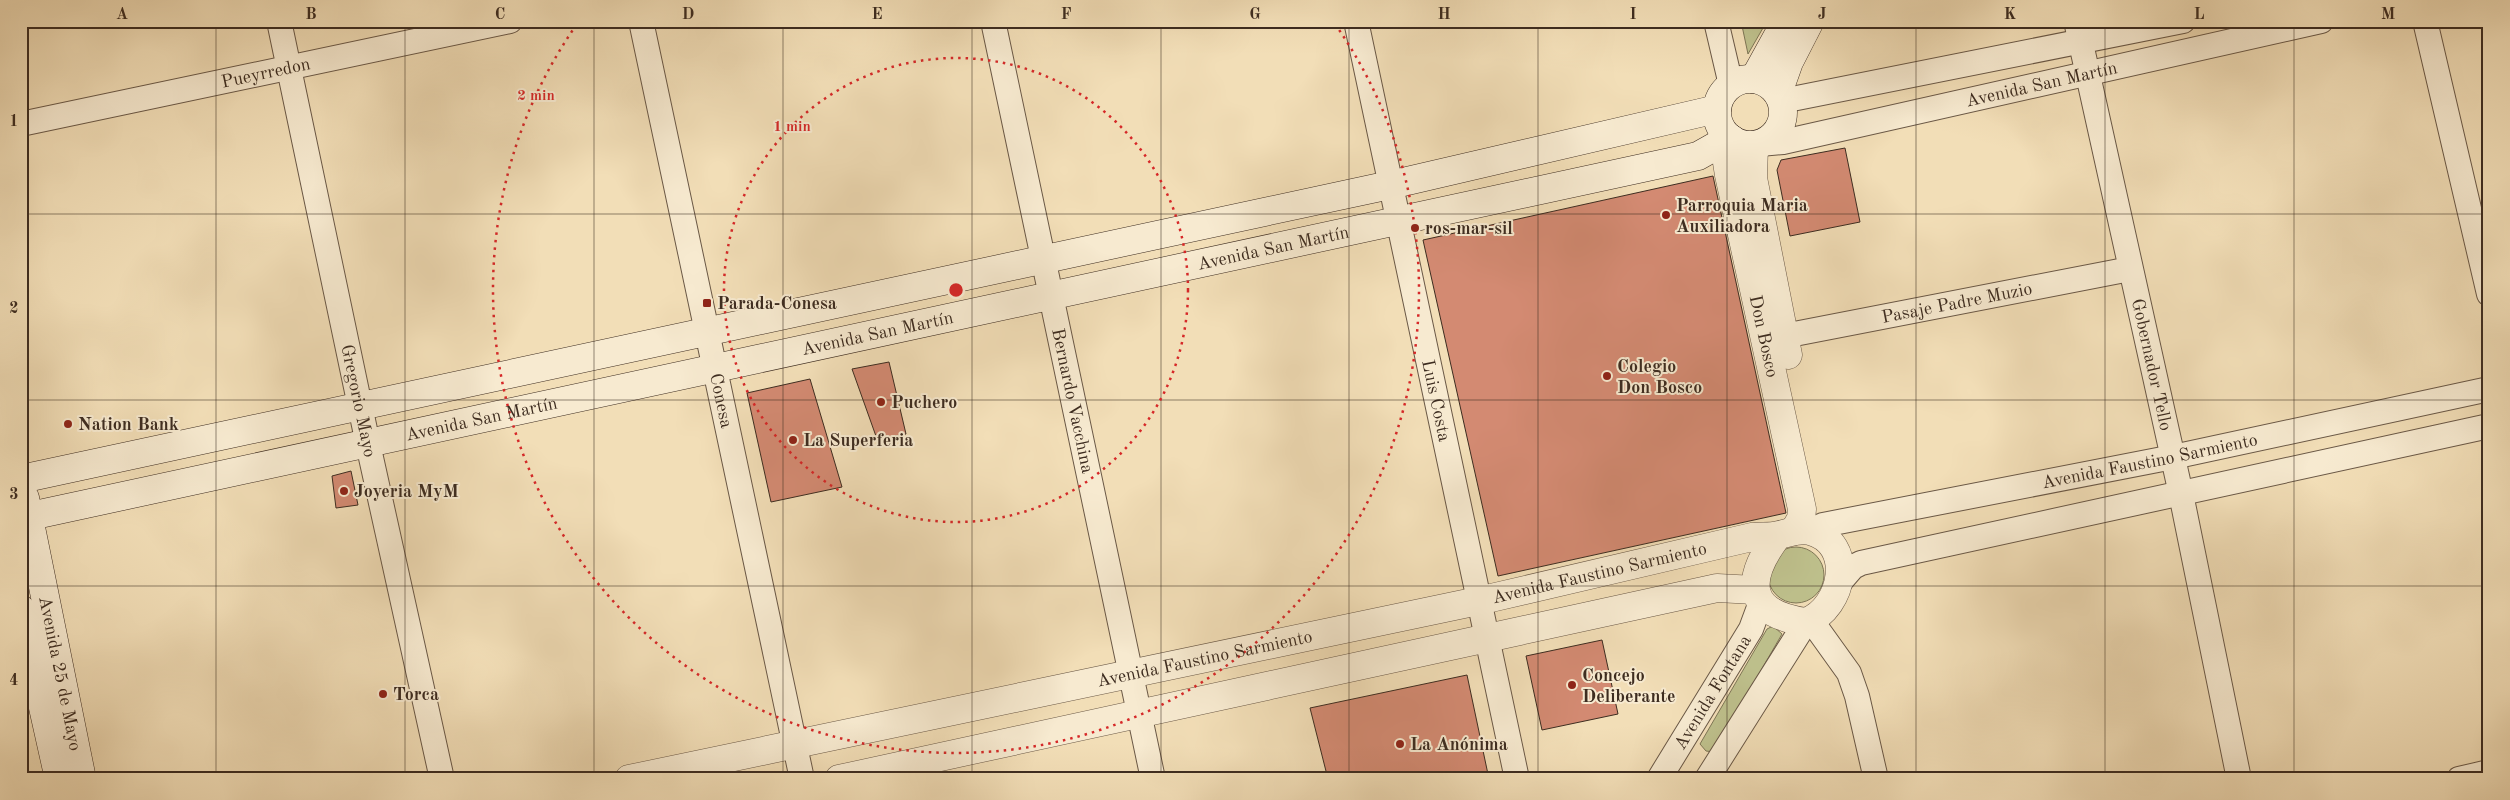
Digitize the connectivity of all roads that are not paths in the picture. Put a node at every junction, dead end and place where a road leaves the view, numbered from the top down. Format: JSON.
{"nodes":[{"id":1,"x":279,"y":21,"type":"edge"},
{"id":2,"x":510,"y":21,"type":"edge"},
{"id":3,"x":641,"y":21,"type":"edge"},
{"id":4,"x":993,"y":21,"type":"edge"},
{"id":5,"x":1356,"y":21,"type":"edge"},
{"id":6,"x":1716,"y":21,"type":"edge"},
{"id":7,"x":1786,"y":21,"type":"edge"},
{"id":8,"x":1810,"y":21,"type":"edge"},
{"id":9,"x":2183,"y":21,"type":"edge"},
{"id":10,"x":2321,"y":21,"type":"edge"},
{"id":11,"x":2425,"y":21,"type":"edge"},
{"id":12,"x":2079,"y":31,"type":"edge"},
{"id":13,"x":289,"y":68,"type":"junction"},
{"id":14,"x":2088,"y":72,"type":"junction"},
{"id":15,"x":1742,"y":82,"type":"junction"},
{"id":16,"x":1780,"y":97,"type":"junction"},
{"id":17,"x":1717,"y":109,"type":"junction"},
{"id":18,"x":21,"y":124,"type":"edge"},
{"id":19,"x":1744,"y":142,"type":"junction"},
{"id":20,"x":1390,"y":184,"type":"junction"},
{"id":21,"x":1398,"y":222,"type":"junction"},
{"id":22,"x":1043,"y":259,"type":"junction"},
{"id":23,"x":2130,"y":269,"type":"junction"},
{"id":24,"x":2489,"y":294,"type":"edge"},
{"id":25,"x":1051,"y":297,"type":"junction"},
{"id":26,"x":707,"y":332,"type":"junction"},
{"id":27,"x":1784,"y":336,"type":"junction"},
{"id":28,"x":715,"y":369,"type":"junction"},
{"id":29,"x":2489,"y":389,"type":"edge"},
{"id":30,"x":360,"y":406,"type":"junction"},
{"id":31,"x":2489,"y":426,"type":"edge"},
{"id":32,"x":368,"y":444,"type":"junction"},
{"id":33,"x":2173,"y":457,"type":"junction"},
{"id":34,"x":21,"y":480,"type":"edge"},
{"id":35,"x":2181,"y":494,"type":"junction"},
{"id":36,"x":25,"y":518,"type":"edge"},
{"id":37,"x":1806,"y":532,"type":"junction"},
{"id":38,"x":1840,"y":582,"type":"junction"},
{"id":39,"x":1758,"y":596,"type":"junction"},
{"id":40,"x":1478,"y":601,"type":"junction"},
{"id":41,"x":21,"y":609,"type":"edge"},
{"id":42,"x":1808,"y":621,"type":"junction"},
{"id":43,"x":1485,"y":637,"type":"junction"},
{"id":44,"x":1131,"y":674,"type":"junction"},
{"id":45,"x":1139,"y":713,"type":"junction"},
{"id":46,"x":795,"y":744,"type":"junction"},
{"id":47,"x":2489,"y":772,"type":"edge"},
{"id":48,"x":58,"y":779,"type":"edge"},
{"id":49,"x":82,"y":779,"type":"edge"},
{"id":50,"x":442,"y":779,"type":"edge"},
{"id":51,"x":629,"y":779,"type":"edge"},
{"id":52,"x":802,"y":779,"type":"edge"},
{"id":53,"x":839,"y":779,"type":"edge"},
{"id":54,"x":1153,"y":779,"type":"edge"},
{"id":55,"x":1517,"y":779,"type":"edge"},
{"id":56,"x":1659,"y":779,"type":"edge"},
{"id":57,"x":1707,"y":779,"type":"edge"},
{"id":58,"x":1876,"y":779,"type":"edge"},
{"id":59,"x":2238,"y":779,"type":"edge"},
{"id":60,"x":2459,"y":779,"type":"edge"}],
"edges":[{"from":1,"to":13,"type":"street","name":"Gregorio Mayo"},
{"from":2,"to":13,"type":"street","name":"Pueyrredon"},
{"from":3,"to":26,"type":"street","name":"Conesa"},
{"from":4,"to":22,"type":"street","name":"Bernardo Vacchina"},
{"from":5,"to":20,"type":"street","name":"Luis Costa"},
{"from":6,"to":15,"type":"street"},
{"from":7,"to":15,"type":"main road"},
{"from":8,"to":16,"type":"main road"},
{"from":9,"to":12,"type":"street","name":"Avenida San Martín"},
{"from":10,"to":14,"type":"street","name":"Avenida San Martín"},
{"from":11,"to":24,"type":"street"},
{"from":12,"to":14,"type":"street","name":"Gobernador Tello"},
{"from":12,"to":16,"type":"street","name":"Avenida San Martín"},
{"from":13,"to":18,"type":"street","name":"Pueyrredon"},
{"from":13,"to":30,"type":"street","name":"Gregorio Mayo"},
{"from":14,"to":19,"type":"street","name":"Avenida San Martín"},
{"from":14,"to":23,"type":"street","name":"Gobernador Tello"},
{"from":15,"to":16,"type":"main road"},
{"from":15,"to":17,"type":"main road"},
{"from":16,"to":19,"type":"main road","name":"Avenida San Martín"},
{"from":17,"to":19,"type":"main road"},
{"from":17,"to":20,"type":"main road"},
{"from":19,"to":21,"type":"main road","name":"Avenida San Martín"},
{"from":19,"to":27,"type":"main road","name":"Don Bosco"},
{"from":19,"to":37,"type":"main road","name":"Don Bosco"},
{"from":20,"to":21,"type":"street","name":"Luis Costa"},
{"from":20,"to":22,"type":"main road"},
{"from":21,"to":25,"type":"main road","name":"Avenida San Martín"},
{"from":21,"to":40,"type":"street","name":"Luis Costa"},
{"from":22,"to":25,"type":"street","name":"Bernardo Vacchina"},
{"from":22,"to":26,"type":"main road"},
{"from":23,"to":27,"type":"street","name":"Pasaje Padre Muzio"},
{"from":23,"to":33,"type":"street","name":"Gobernador Tello"},
{"from":25,"to":28,"type":"main road","name":"Avenida San Martín"},
{"from":25,"to":44,"type":"street","name":"Bernardo Vacchina"},
{"from":26,"to":28,"type":"street","name":"Conesa"},
{"from":26,"to":30,"type":"main road"},
{"from":27,"to":37,"type":"main road","name":"Don Bosco"},
{"from":28,"to":32,"type":"main road","name":"Avenida San Martín"},
{"from":28,"to":46,"type":"street","name":"Conesa"},
{"from":29,"to":33,"type":"street","name":"Avenida Faustino Sarmiento"},
{"from":30,"to":32,"type":"street","name":"Gregorio Mayo"},
{"from":30,"to":34,"type":"main road"},
{"from":31,"to":35,"type":"street"},
{"from":32,"to":36,"type":"main road","name":"Avenida San Martín"},
{"from":32,"to":50,"type":"street","name":"Gregorio Mayo"},
{"from":33,"to":35,"type":"street","name":"Gobernador Tello"},
{"from":33,"to":37,"type":"street","name":"Avenida Faustino Sarmiento"},
{"from":34,"to":36,"type":"main road","name":"Avenida 25 de Mayo"},
{"from":35,"to":38,"type":"street"},
{"from":35,"to":59,"type":"street","name":"Gobernador Tello"},
{"from":36,"to":49,"type":"main road","name":"Avenida 25 de Mayo"},
{"from":37,"to":38,"type":"main road"},
{"from":37,"to":39,"type":"main road"},
{"from":37,"to":40,"type":"main road","name":"Avenida Faustino Sarmiento"},
{"from":38,"to":42,"type":"main road"},
{"from":39,"to":42,"type":"main road"},
{"from":39,"to":43,"type":"main road"},
{"from":39,"to":56,"type":"street","name":"Avenida Fontana"},
{"from":40,"to":43,"type":"street","name":"Luis Costa"},
{"from":40,"to":44,"type":"main road","name":"Avenida Faustino Sarmiento"},
{"from":41,"to":48,"type":"main road","name":"Avenida 25 de Mayo"},
{"from":42,"to":57,"type":"street"},
{"from":42,"to":58,"type":"street"},
{"from":43,"to":45,"type":"main road"},
{"from":43,"to":55,"type":"street","name":"Luis Costa"},
{"from":44,"to":45,"type":"street","name":"Bernardo Vacchina"},
{"from":44,"to":46,"type":"main road","name":"Avenida Faustino Sarmiento"},
{"from":45,"to":53,"type":"main road"},
{"from":45,"to":54,"type":"street","name":"Bernardo Vacchina"},
{"from":46,"to":51,"type":"main road","name":"Avenida Faustino Sarmiento"},
{"from":46,"to":52,"type":"street","name":"Conesa"},
{"from":47,"to":60,"type":"street"}]}
